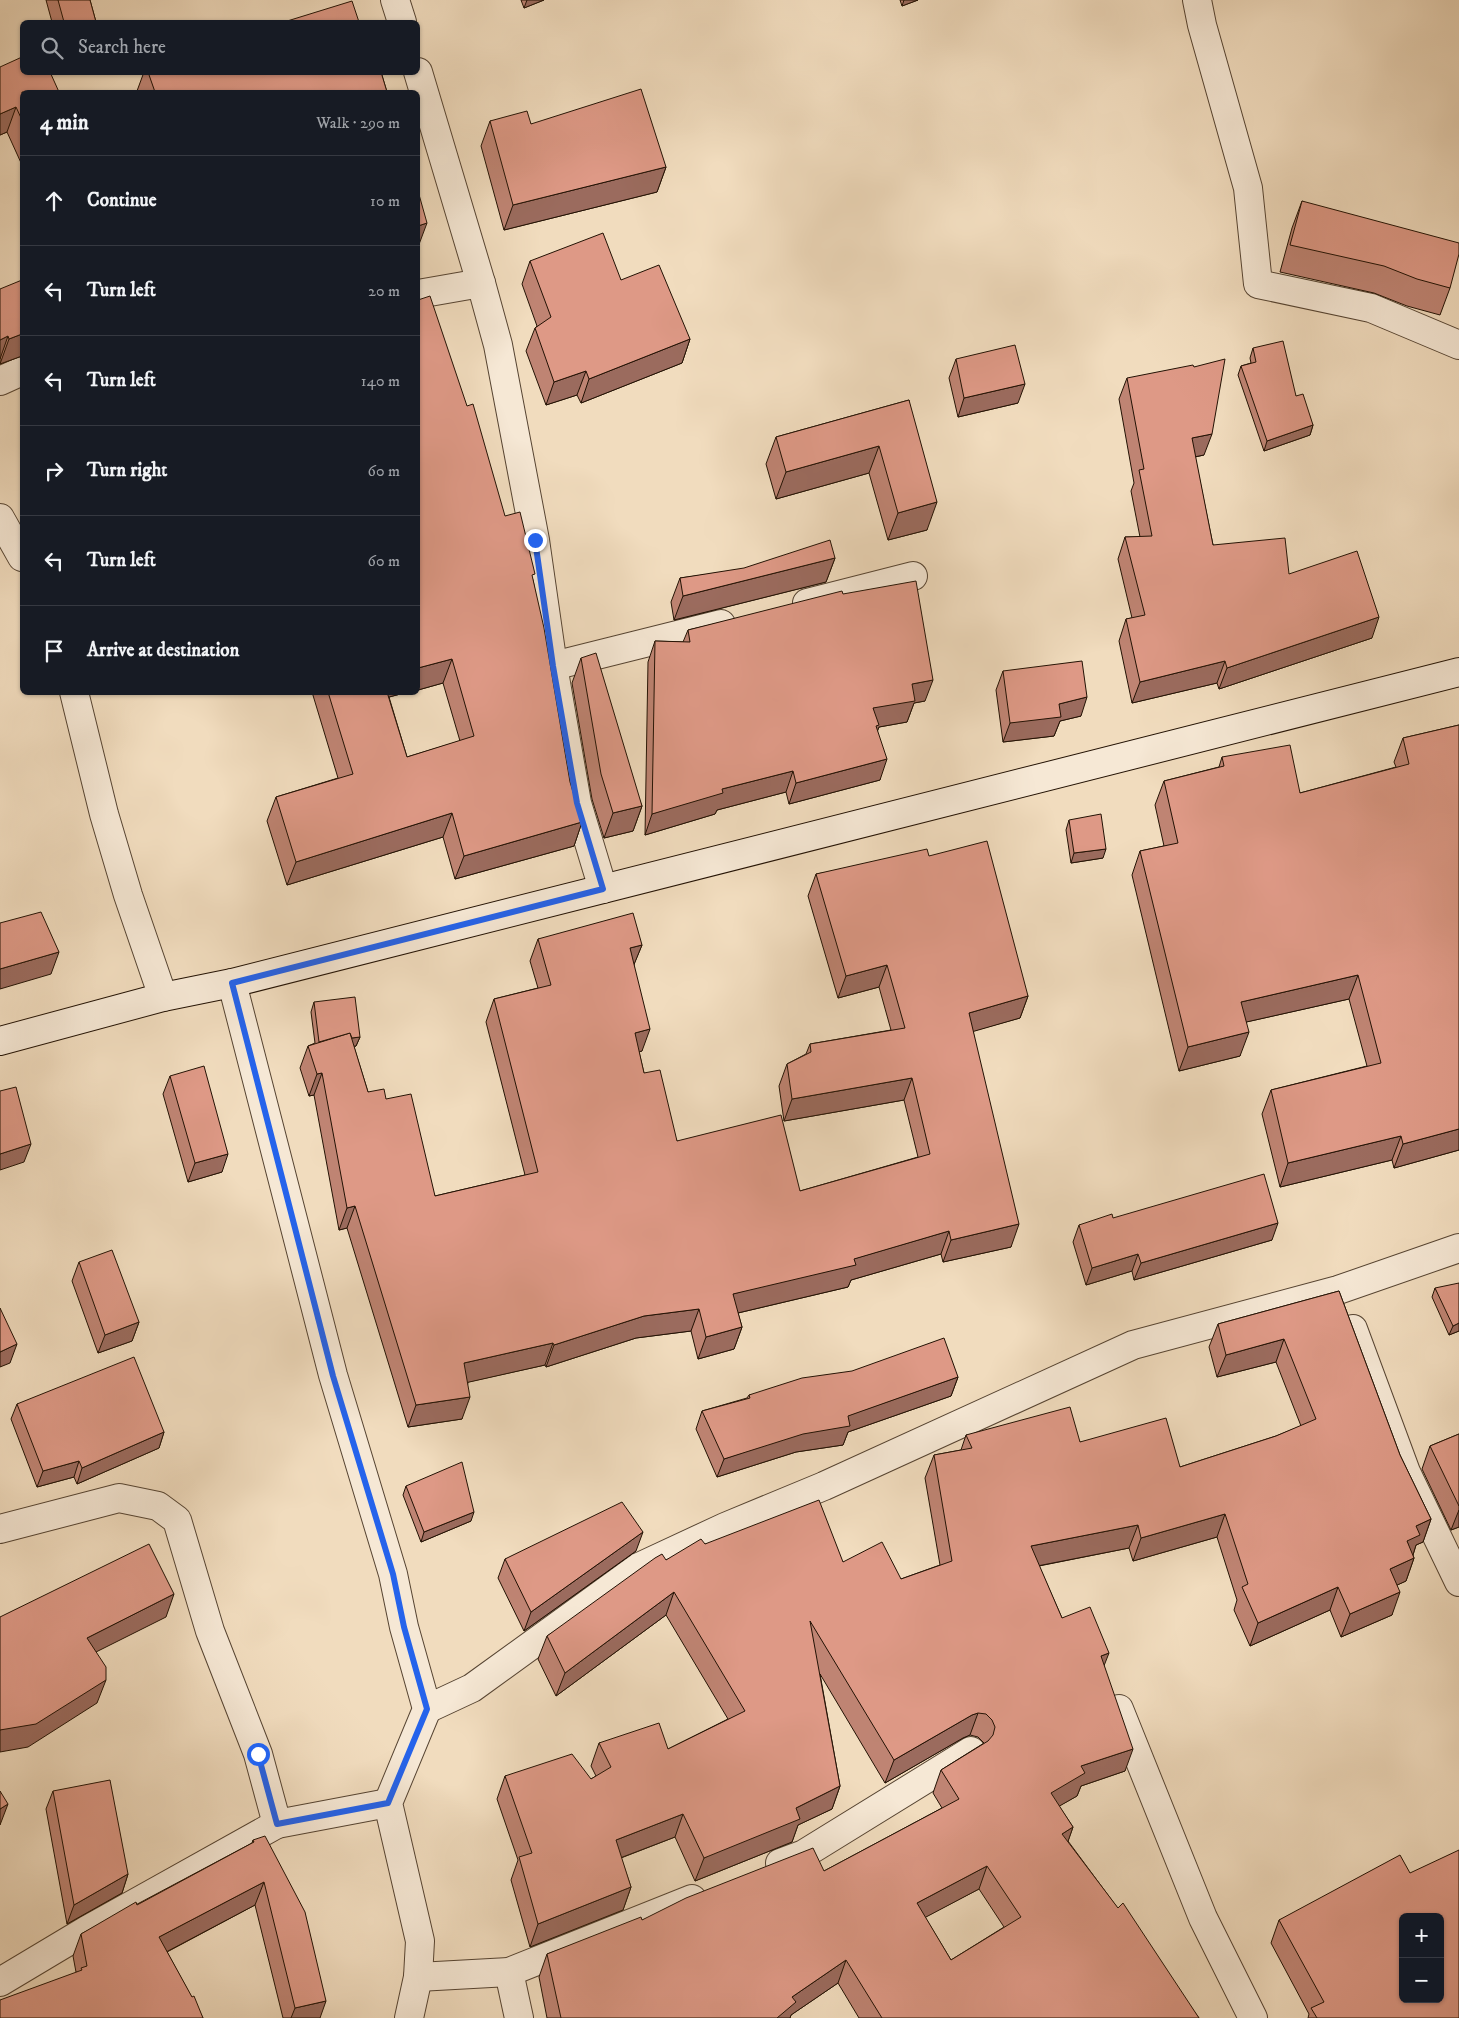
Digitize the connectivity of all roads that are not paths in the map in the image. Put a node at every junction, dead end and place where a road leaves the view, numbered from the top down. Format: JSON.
{"nodes":[{"id":1,"x":395,"y":0,"type":"edge"},
{"id":2,"x":1197,"y":0,"type":"edge"},
{"id":3,"x":401,"y":20,"type":"edge"},
{"id":4,"x":419,"y":75,"type":"edge"},
{"id":5,"x":481,"y":283,"type":"junction"},
{"id":6,"x":420,"y":294,"type":"edge"},
{"id":7,"x":1459,"y":345,"type":"edge"},
{"id":8,"x":20,"y":372,"type":"edge"},
{"id":9,"x":0,"y":381,"type":"edge"},
{"id":10,"x":0,"y":518,"type":"edge"},
{"id":11,"x":20,"y":553,"type":"edge"},
{"id":12,"x":913,"y":576,"type":"dead end"},
{"id":13,"x":780,"y":610,"type":"edge"},
{"id":14,"x":742,"y":619,"type":"edge"},
{"id":15,"x":553,"y":666,"type":"junction"},
{"id":16,"x":1459,"y":672,"type":"edge"},
{"id":17,"x":75,"y":695,"type":"edge"},
{"id":18,"x":603,"y":889,"type":"junction"},
{"id":19,"x":232,"y":983,"type":"junction"},
{"id":20,"x":163,"y":997,"type":"junction"},
{"id":21,"x":0,"y":1041,"type":"edge"},
{"id":22,"x":1459,"y":1248,"type":"edge"},
{"id":23,"x":1338,"y":1290,"type":"junction"},
{"id":24,"x":0,"y":1529,"type":"edge"},
{"id":25,"x":1459,"y":1582,"type":"edge"},
{"id":26,"x":427,"y":1709,"type":"junction"},
{"id":27,"x":1119,"y":1709,"type":"edge"},
{"id":28,"x":971,"y":1751,"type":"edge"},
{"id":29,"x":388,"y":1803,"type":"junction"},
{"id":30,"x":277,"y":1824,"type":"junction"},
{"id":31,"x":758,"y":1872,"type":"edge"},
{"id":32,"x":712,"y":1891,"type":"edge"},
{"id":33,"x":509,"y":1972,"type":"junction"},
{"id":34,"x":418,"y":1977,"type":"junction"},
{"id":35,"x":0,"y":1982,"type":"edge"},
{"id":36,"x":409,"y":2018,"type":"edge"},
{"id":37,"x":519,"y":2018,"type":"edge"},
{"id":38,"x":1253,"y":2018,"type":"edge"}],
"edges":[{"from":1,"to":3,"type":"street"},
{"from":2,"to":7,"type":"street"},
{"from":4,"to":5,"type":"street"},
{"from":5,"to":6,"type":"street"},
{"from":5,"to":15,"type":"street"},
{"from":8,"to":9,"type":"street"},
{"from":10,"to":11,"type":"street"},
{"from":12,"to":13,"type":"street"},
{"from":14,"to":15,"type":"street"},
{"from":15,"to":18,"type":"street"},
{"from":16,"to":18,"type":"street"},
{"from":17,"to":20,"type":"street"},
{"from":18,"to":19,"type":"street"},
{"from":19,"to":20,"type":"street"},
{"from":19,"to":26,"type":"street"},
{"from":20,"to":21,"type":"street"},
{"from":22,"to":23,"type":"street"},
{"from":23,"to":25,"type":"street"},
{"from":23,"to":26,"type":"street"},
{"from":24,"to":30,"type":"street"},
{"from":26,"to":29,"type":"street"},
{"from":27,"to":38,"type":"street"},
{"from":28,"to":31,"type":"street"},
{"from":29,"to":30,"type":"street"},
{"from":29,"to":34,"type":"street"},
{"from":30,"to":35,"type":"street"},
{"from":32,"to":33,"type":"street"},
{"from":33,"to":34,"type":"street"},
{"from":33,"to":37,"type":"street"},
{"from":34,"to":36,"type":"street"}]}
